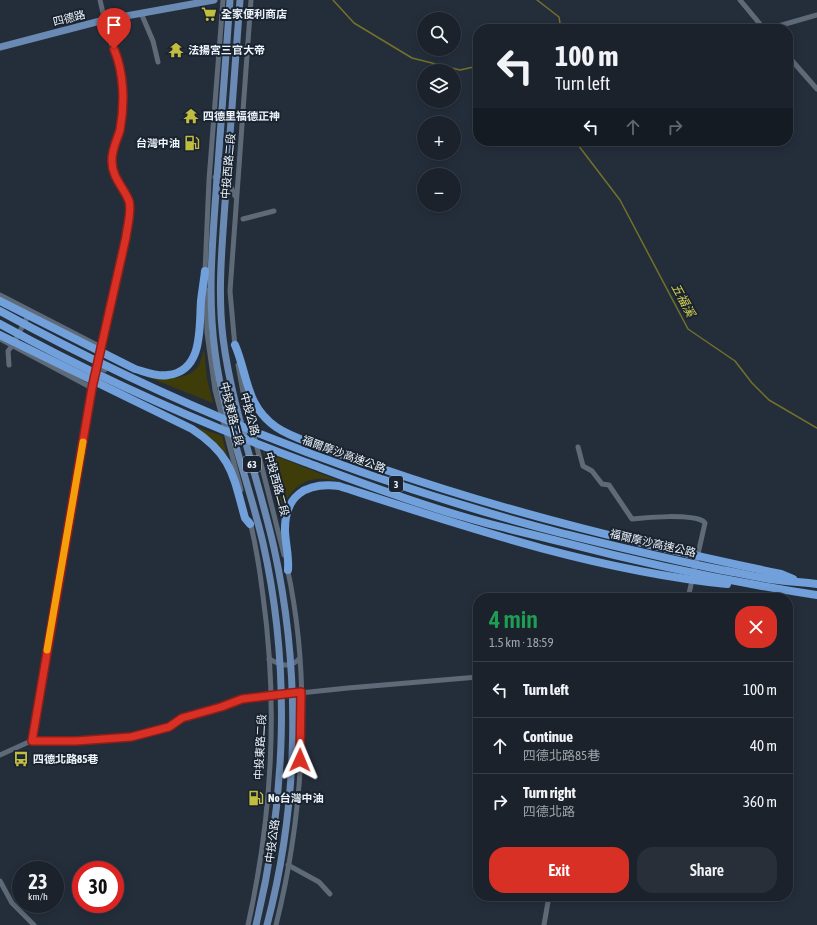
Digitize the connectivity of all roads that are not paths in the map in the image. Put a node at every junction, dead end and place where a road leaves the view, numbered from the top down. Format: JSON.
{"nodes":[{"id":1,"x":100,"y":0,"type":"edge"},
{"id":2,"x":214,"y":0,"type":"edge"},
{"id":3,"x":223,"y":0,"type":"edge"},
{"id":4,"x":230,"y":0,"type":"edge"},
{"id":5,"x":240,"y":0,"type":"edge"},
{"id":6,"x":251,"y":0,"type":"edge"},
{"id":7,"x":740,"y":0,"type":"edge"},
{"id":8,"x":141,"y":13,"type":"junction"},
{"id":9,"x":817,"y":15,"type":"edge"},
{"id":10,"x":104,"y":20,"type":"junction"},
{"id":11,"x":760,"y":24,"type":"edge"},
{"id":12,"x":786,"y":24,"type":"edge"},
{"id":13,"x":0,"y":46,"type":"edge"},
{"id":14,"x":158,"y":62,"type":"dead end"},
{"id":15,"x":793,"y":62,"type":"edge"},
{"id":16,"x":817,"y":89,"type":"edge"},
{"id":17,"x":209,"y":180,"type":"junction"},
{"id":18,"x":236,"y":199,"type":"junction"},
{"id":19,"x":274,"y":211,"type":"dead end"},
{"id":20,"x":243,"y":219,"type":"dead end"},
{"id":21,"x":205,"y":271,"type":"junction"},
{"id":22,"x":0,"y":295,"type":"edge"},
{"id":23,"x":0,"y":301,"type":"edge"},
{"id":24,"x":0,"y":311,"type":"edge"},
{"id":25,"x":30,"y":311,"type":"junction"},
{"id":26,"x":0,"y":324,"type":"edge"},
{"id":27,"x":0,"y":335,"type":"edge"},
{"id":28,"x":0,"y":339,"type":"edge"},
{"id":29,"x":235,"y":345,"type":"junction"},
{"id":30,"x":12,"y":346,"type":"junction"},
{"id":31,"x":101,"y":347,"type":"junction"},
{"id":32,"x":9,"y":365,"type":"dead end"},
{"id":33,"x":97,"y":366,"type":"junction"},
{"id":34,"x":105,"y":370,"type":"dead end"},
{"id":35,"x":92,"y":388,"type":"junction"},
{"id":36,"x":578,"y":447,"type":"dead end"},
{"id":37,"x":250,"y":524,"type":"junction"},
{"id":38,"x":288,"y":570,"type":"junction"},
{"id":39,"x":801,"y":582,"type":"junction"},
{"id":40,"x":817,"y":584,"type":"edge"},
{"id":41,"x":781,"y":590,"type":"junction"},
{"id":42,"x":689,"y":593,"type":"edge"},
{"id":43,"x":817,"y":595,"type":"edge"},
{"id":44,"x":269,"y":659,"type":"junction"},
{"id":45,"x":299,"y":659,"type":"junction"},
{"id":46,"x":473,"y":677,"type":"edge"},
{"id":47,"x":301,"y":692,"type":"junction"},
{"id":48,"x":272,"y":696,"type":"junction"},
{"id":49,"x":32,"y":741,"type":"junction"},
{"id":50,"x":0,"y":754,"type":"edge"},
{"id":51,"x":288,"y":865,"type":"junction"},
{"id":52,"x":0,"y":881,"type":"edge"},
{"id":53,"x":330,"y":894,"type":"dead end"},
{"id":54,"x":548,"y":901,"type":"edge"},
{"id":55,"x":34,"y":925,"type":"edge"},
{"id":56,"x":248,"y":925,"type":"edge"},
{"id":57,"x":256,"y":925,"type":"edge"},
{"id":58,"x":267,"y":925,"type":"edge"},
{"id":59,"x":276,"y":925,"type":"edge"},
{"id":60,"x":544,"y":925,"type":"edge"}],
"edges":[{"from":1,"to":10,"type":"street"},
{"from":2,"to":8,"type":"main road","name":"四德路"},
{"from":3,"to":17,"type":"street","name":"中投東路二段"},
{"from":4,"to":57,"type":"main road","name":"中投公路","number":"63"},
{"from":5,"to":58,"type":"main road","name":"中投公路","number":"63"},
{"from":6,"to":18,"type":"street","name":"中投西路二段"},
{"from":7,"to":11,"type":"street"},
{"from":8,"to":10,"type":"main road","name":"四德路"},
{"from":8,"to":14,"type":"street"},
{"from":9,"to":12,"type":"street"},
{"from":10,"to":13,"type":"main road","name":"四德路"},
{"from":10,"to":31,"type":"street"},
{"from":15,"to":16,"type":"street"},
{"from":17,"to":18,"type":"street"},
{"from":17,"to":21,"type":"street","name":"中投東路二段"},
{"from":18,"to":29,"type":"street","name":"中投西路二段"},
{"from":19,"to":20,"type":"street"},
{"from":21,"to":23,"type":"highway"},
{"from":21,"to":37,"type":"street","name":"中投東路二段"},
{"from":22,"to":25,"type":"street"},
{"from":24,"to":39,"type":"highway","name":"福爾摩沙高速公路","number":"3"},
{"from":25,"to":30,"type":"street"},
{"from":25,"to":31,"type":"street"},
{"from":26,"to":41,"type":"highway","name":"福爾摩沙高速公路","number":"3"},
{"from":27,"to":37,"type":"highway"},
{"from":28,"to":30,"type":"street"},
{"from":29,"to":38,"type":"street","name":"中投西路二段"},
{"from":29,"to":39,"type":"highway"},
{"from":30,"to":32,"type":"street"},
{"from":30,"to":35,"type":"street"},
{"from":31,"to":33,"type":"street"},
{"from":33,"to":34,"type":"street"},
{"from":33,"to":35,"type":"street"},
{"from":35,"to":49,"type":"street"},
{"from":36,"to":42,"type":"street"},
{"from":37,"to":44,"type":"street","name":"中投東路二段"},
{"from":38,"to":41,"type":"highway"},
{"from":38,"to":45,"type":"street","name":"中投西路二段"},
{"from":39,"to":40,"type":"highway","name":"福爾摩沙高速公路","number":"3"},
{"from":41,"to":43,"type":"highway","name":"福爾摩沙高速公路","number":"3"},
{"from":44,"to":45,"type":"street"},
{"from":44,"to":48,"type":"street","name":"中投東路二段"},
{"from":45,"to":47,"type":"street","name":"中投西路二段"},
{"from":46,"to":47,"type":"street"},
{"from":47,"to":48,"type":"street"},
{"from":47,"to":51,"type":"street","name":"中投西路二段"},
{"from":48,"to":49,"type":"street"},
{"from":48,"to":56,"type":"street","name":"中投東路二段"},
{"from":49,"to":50,"type":"street"},
{"from":51,"to":53,"type":"street"},
{"from":51,"to":59,"type":"street","name":"中投西路二段"},
{"from":52,"to":55,"type":"street"},
{"from":54,"to":60,"type":"street"}]}
